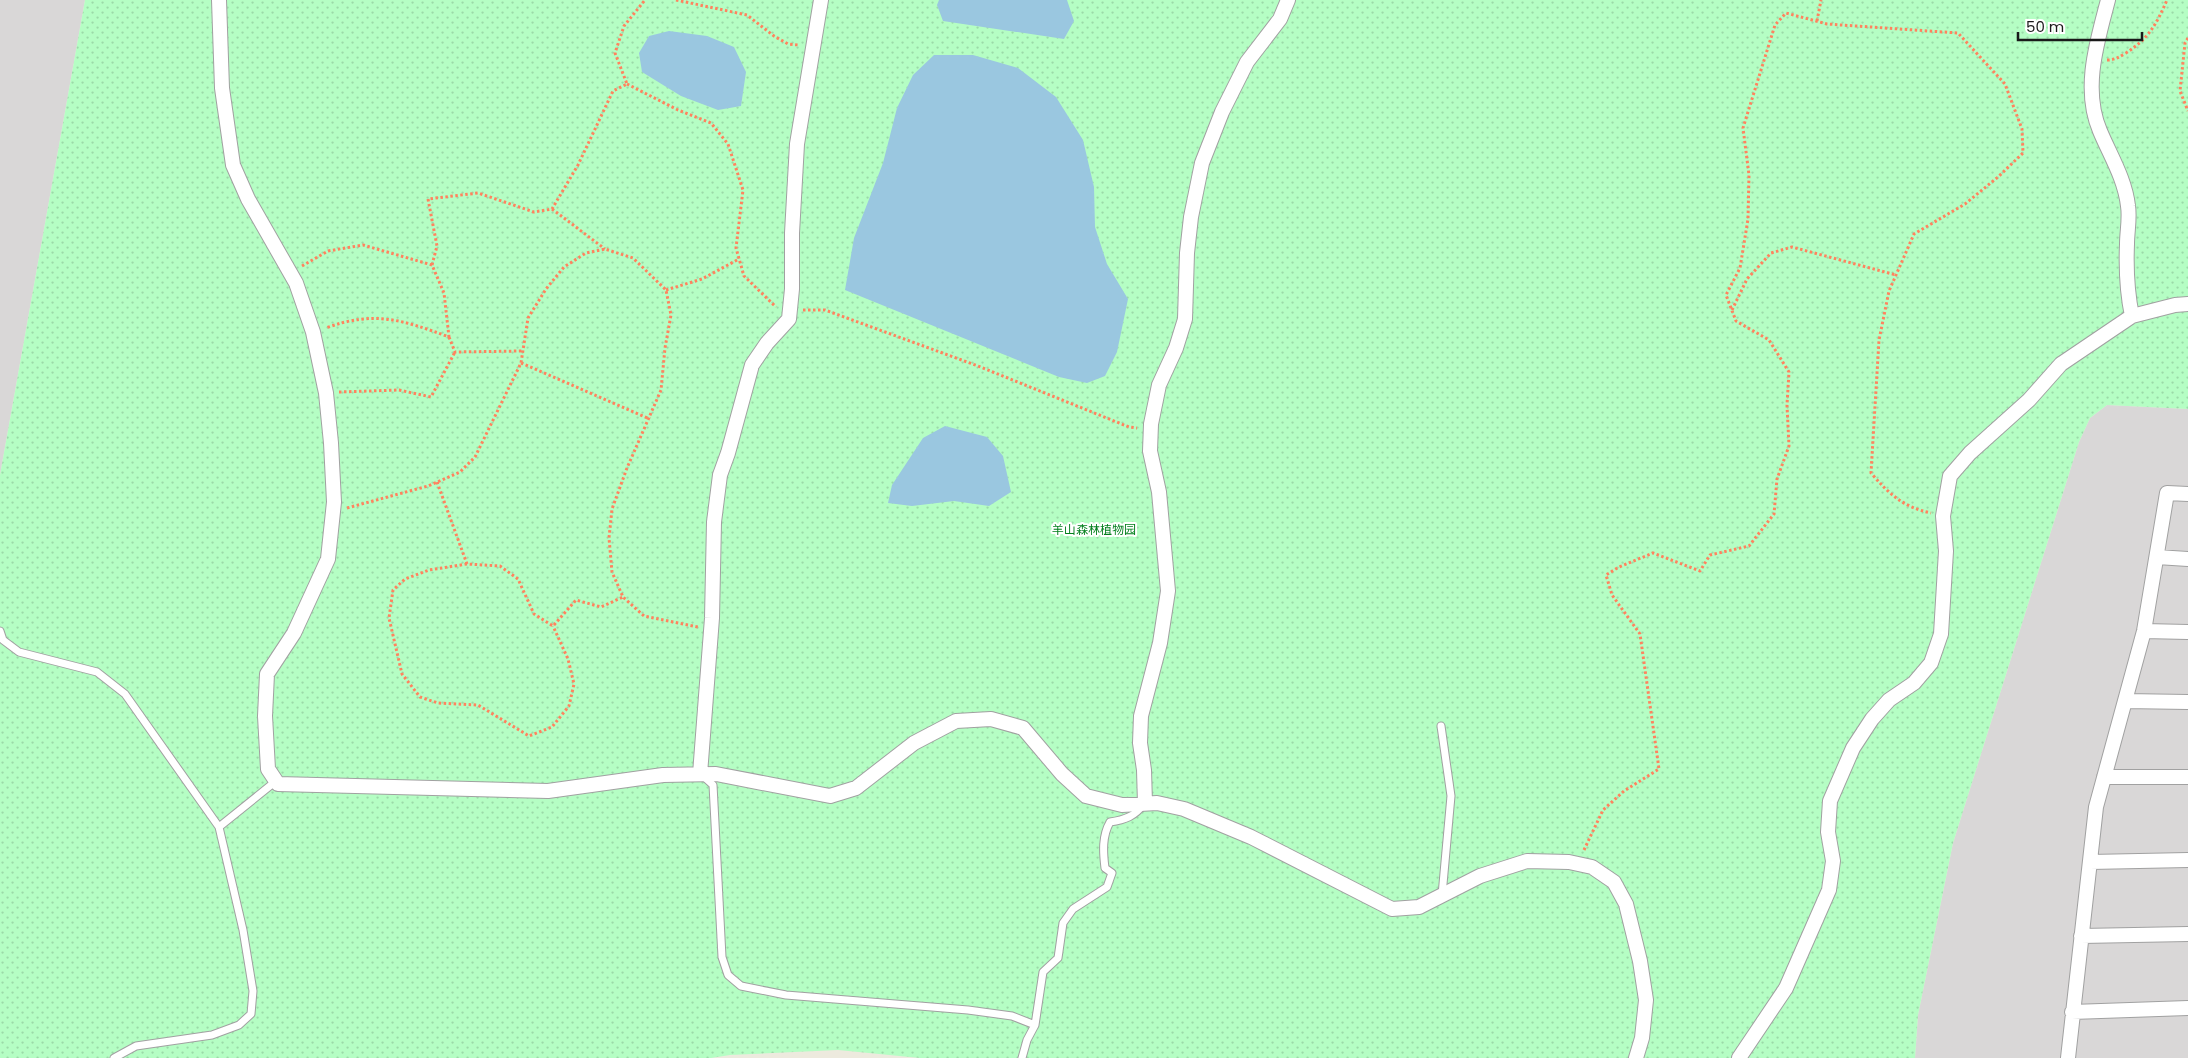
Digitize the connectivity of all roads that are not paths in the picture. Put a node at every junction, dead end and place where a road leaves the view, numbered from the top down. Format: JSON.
{"nodes":[{"id":1,"x":219,"y":0,"type":"edge"},
{"id":2,"x":821,"y":0,"type":"edge"},
{"id":3,"x":1288,"y":0,"type":"edge"},
{"id":4,"x":2108,"y":0,"type":"edge"},
{"id":5,"x":2188,"y":304,"type":"edge"},
{"id":6,"x":2132,"y":316,"type":"junction"},
{"id":7,"x":2188,"y":494,"type":"edge"},
{"id":8,"x":2157,"y":557,"type":"junction"},
{"id":9,"x":2188,"y":558,"type":"edge"},
{"id":10,"x":0,"y":631,"type":"edge"},
{"id":11,"x":2144,"y":631,"type":"junction"},
{"id":12,"x":2188,"y":632,"type":"edge"},
{"id":13,"x":2125,"y":701,"type":"junction"},
{"id":14,"x":2188,"y":702,"type":"edge"},
{"id":15,"x":1441,"y":726,"type":"dead end"},
{"id":16,"x":700,"y":774,"type":"junction"},
{"id":17,"x":2104,"y":777,"type":"junction"},
{"id":18,"x":2188,"y":777,"type":"edge"},
{"id":19,"x":276,"y":781,"type":"junction"},
{"id":20,"x":1145,"y":803,"type":"junction"},
{"id":21,"x":219,"y":827,"type":"junction"},
{"id":22,"x":2188,"y":860,"type":"edge"},
{"id":23,"x":2090,"y":862,"type":"junction"},
{"id":24,"x":1442,"y":896,"type":"junction"},
{"id":25,"x":2188,"y":934,"type":"edge"},
{"id":26,"x":2081,"y":936,"type":"junction"},
{"id":27,"x":2188,"y":1008,"type":"edge"},
{"id":28,"x":2072,"y":1012,"type":"junction"},
{"id":29,"x":1035,"y":1025,"type":"junction"},
{"id":30,"x":114,"y":1058,"type":"edge"},
{"id":31,"x":1022,"y":1058,"type":"edge"},
{"id":32,"x":1636,"y":1058,"type":"edge"},
{"id":33,"x":1739,"y":1058,"type":"edge"},
{"id":34,"x":2068,"y":1058,"type":"edge"}],
"edges":[{"from":1,"to":19,"type":"street"},
{"from":2,"to":16,"type":"street"},
{"from":3,"to":20,"type":"street"},
{"from":4,"to":6,"type":"street"},
{"from":5,"to":6,"type":"street"},
{"from":6,"to":33,"type":"street"},
{"from":7,"to":8,"type":"street"},
{"from":8,"to":9,"type":"street"},
{"from":8,"to":11,"type":"street"},
{"from":10,"to":21,"type":"lane"},
{"from":11,"to":12,"type":"street"},
{"from":11,"to":13,"type":"street"},
{"from":13,"to":14,"type":"street"},
{"from":13,"to":17,"type":"street"},
{"from":15,"to":24,"type":"lane"},
{"from":16,"to":19,"type":"street"},
{"from":16,"to":20,"type":"street"},
{"from":16,"to":29,"type":"lane"},
{"from":17,"to":18,"type":"street"},
{"from":17,"to":23,"type":"street"},
{"from":19,"to":21,"type":"lane"},
{"from":20,"to":24,"type":"street"},
{"from":20,"to":29,"type":"lane"},
{"from":21,"to":30,"type":"lane"},
{"from":22,"to":23,"type":"street"},
{"from":23,"to":26,"type":"street"},
{"from":24,"to":32,"type":"street"},
{"from":25,"to":26,"type":"street"},
{"from":26,"to":28,"type":"street"},
{"from":27,"to":28,"type":"street"},
{"from":28,"to":34,"type":"street"},
{"from":29,"to":31,"type":"lane"}]}
